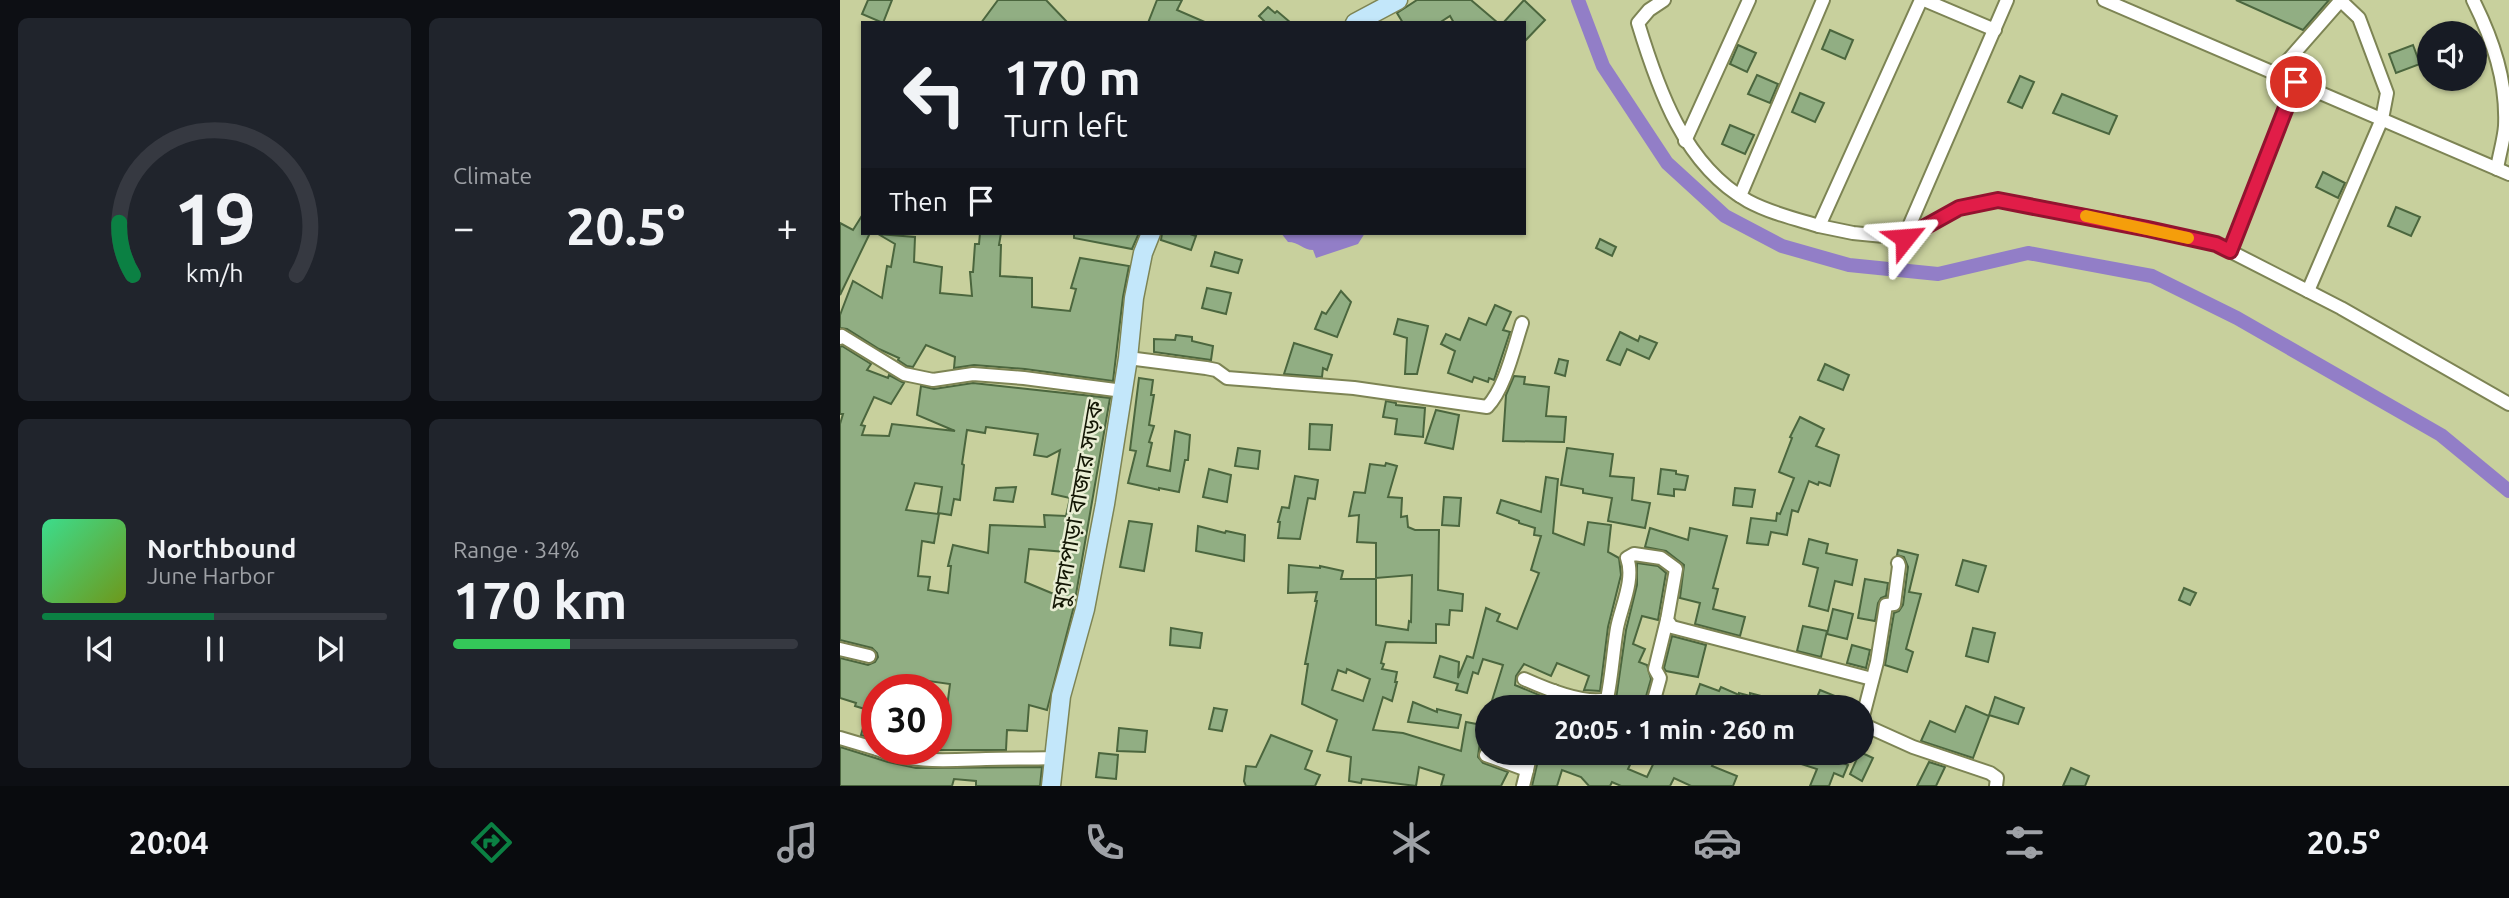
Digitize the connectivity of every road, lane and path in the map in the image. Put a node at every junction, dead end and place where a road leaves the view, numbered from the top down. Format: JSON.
{"nodes":[{"id":1,"x":1398,"y":0,"type":"edge"},
{"id":2,"x":1664,"y":0,"type":"edge"},
{"id":3,"x":1749,"y":0,"type":"edge"},
{"id":4,"x":1824,"y":0,"type":"edge"},
{"id":5,"x":1923,"y":0,"type":"edge"},
{"id":6,"x":2007,"y":0,"type":"edge"},
{"id":7,"x":2104,"y":0,"type":"edge"},
{"id":8,"x":2341,"y":0,"type":"edge"},
{"id":9,"x":2473,"y":0,"type":"edge"},
{"id":10,"x":1359,"y":21,"type":"edge"},
{"id":11,"x":1996,"y":30,"type":"junction"},
{"id":12,"x":2276,"y":74,"type":"junction"},
{"id":13,"x":2296,"y":82,"type":"junction"},
{"id":14,"x":2382,"y":119,"type":"junction"},
{"id":15,"x":1685,"y":141,"type":"junction"},
{"id":16,"x":2503,"y":172,"type":"edge"},
{"id":17,"x":1740,"y":197,"type":"junction"},
{"id":18,"x":1819,"y":226,"type":"junction"},
{"id":19,"x":1150,"y":235,"type":"edge"},
{"id":20,"x":1905,"y":238,"type":"junction"},
{"id":21,"x":2230,"y":251,"type":"junction"},
{"id":22,"x":2308,"y":291,"type":"junction"},
{"id":23,"x":1522,"y":323,"type":"dead end"},
{"id":24,"x":840,"y":338,"type":"edge"},
{"id":25,"x":1128,"y":358,"type":"junction"},
{"id":26,"x":1123,"y":391,"type":"junction"},
{"id":27,"x":2509,"y":404,"type":"edge"},
{"id":28,"x":1898,"y":563,"type":"dead end"},
{"id":29,"x":1667,"y":620,"type":"junction"},
{"id":30,"x":840,"y":649,"type":"edge"},
{"id":31,"x":869,"y":656,"type":"dead end"},
{"id":32,"x":1524,"y":679,"type":"dead end"},
{"id":33,"x":1872,"y":679,"type":"junction"},
{"id":34,"x":1554,"y":691,"type":"junction"},
{"id":35,"x":1553,"y":695,"type":"edge"},
{"id":36,"x":1572,"y":695,"type":"edge"},
{"id":37,"x":1610,"y":695,"type":"edge"},
{"id":38,"x":1655,"y":695,"type":"edge"},
{"id":39,"x":1868,"y":695,"type":"edge"},
{"id":40,"x":1874,"y":728,"type":"edge"},
{"id":41,"x":840,"y":738,"type":"edge"},
{"id":42,"x":861,"y":744,"type":"edge"},
{"id":43,"x":1052,"y":758,"type":"junction"},
{"id":44,"x":952,"y":761,"type":"edge"},
{"id":45,"x":1513,"y":765,"type":"edge"},
{"id":46,"x":1528,"y":765,"type":"edge"},
{"id":47,"x":1527,"y":770,"type":"junction"},
{"id":48,"x":1051,"y":786,"type":"edge"},
{"id":49,"x":1523,"y":786,"type":"edge"},
{"id":50,"x":1996,"y":786,"type":"edge"}],
"edges":[{"from":1,"to":10,"type":"street"},
{"from":2,"to":15,"type":"street"},
{"from":3,"to":15,"type":"street"},
{"from":4,"to":17,"type":"street"},
{"from":5,"to":11,"type":"street"},
{"from":5,"to":18,"type":"street"},
{"from":6,"to":11,"type":"street"},
{"from":7,"to":12,"type":"street"},
{"from":8,"to":12,"type":"street"},
{"from":8,"to":14,"type":"street"},
{"from":9,"to":16,"type":"street"},
{"from":11,"to":20,"type":"street"},
{"from":12,"to":13,"type":"street"},
{"from":13,"to":14,"type":"street"},
{"from":13,"to":21,"type":"street"},
{"from":14,"to":16,"type":"street"},
{"from":14,"to":22,"type":"street"},
{"from":15,"to":17,"type":"street"},
{"from":17,"to":18,"type":"street"},
{"from":18,"to":20,"type":"street"},
{"from":19,"to":25,"type":"street","name":"মুগদাপাড়া বাজার সড়ক"},
{"from":20,"to":21,"type":"street"},
{"from":21,"to":22,"type":"street"},
{"from":22,"to":27,"type":"street"},
{"from":23,"to":25,"type":"street"},
{"from":24,"to":26,"type":"street"},
{"from":25,"to":26,"type":"street","name":"মুগদাপাড়া বাজার সড়ক"},
{"from":26,"to":43,"type":"street","name":"মুগদাপাড়া বাজার সড়ক"},
{"from":28,"to":33,"type":"street"},
{"from":29,"to":33,"type":"street"},
{"from":29,"to":37,"type":"street"},
{"from":29,"to":38,"type":"street"},
{"from":30,"to":31,"type":"street"},
{"from":32,"to":34,"type":"street"},
{"from":33,"to":39,"type":"street"},
{"from":34,"to":35,"type":"street"},
{"from":34,"to":36,"type":"street"},
{"from":40,"to":50,"type":"street"},
{"from":41,"to":42,"type":"street"},
{"from":43,"to":44,"type":"street"},
{"from":43,"to":48,"type":"street","name":"মুগদাপাড়া বাজার সড়ক"},
{"from":45,"to":47,"type":"street"},
{"from":46,"to":47,"type":"street"},
{"from":47,"to":49,"type":"street"}]}
